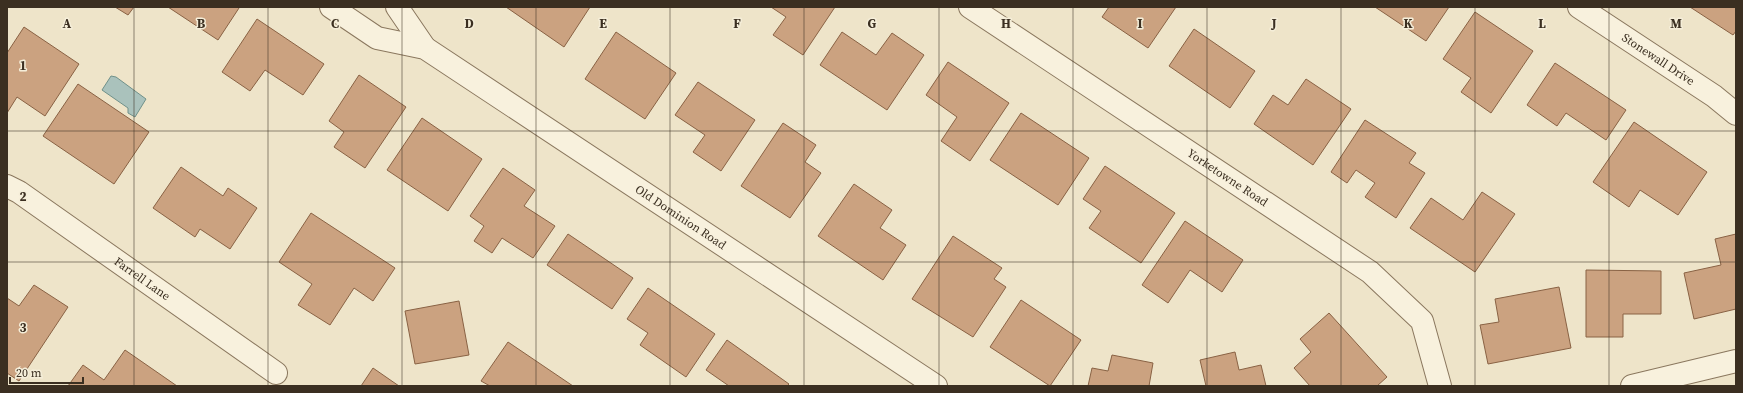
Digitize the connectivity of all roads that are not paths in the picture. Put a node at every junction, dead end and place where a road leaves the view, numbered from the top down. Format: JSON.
{"nodes":[{"id":1,"x":330,"y":7,"type":"edge"},
{"id":2,"x":397,"y":7,"type":"edge"},
{"id":3,"x":970,"y":7,"type":"edge"},
{"id":4,"x":1579,"y":7,"type":"edge"},
{"id":5,"x":425,"y":48,"type":"junction"},
{"id":6,"x":1736,"y":114,"type":"edge"},
{"id":7,"x":7,"y":186,"type":"edge"},
{"id":8,"x":1736,"y":361,"type":"edge"},
{"id":9,"x":276,"y":373,"type":"dead end"},
{"id":10,"x":936,"y":386,"type":"edge"},
{"id":11,"x":1440,"y":386,"type":"edge"},
{"id":12,"x":1632,"y":386,"type":"edge"}],
"edges":[{"from":1,"to":5,"type":"street","name":"Old Dominion Road"},
{"from":2,"to":5,"type":"street","name":"Old Dominion Road"},
{"from":3,"to":11,"type":"street","name":"Yorketowne Road"},
{"from":4,"to":6,"type":"street","name":"Stonewall Drive"},
{"from":5,"to":10,"type":"street","name":"Old Dominion Road"},
{"from":7,"to":9,"type":"street","name":"Farrell Lane"},
{"from":8,"to":12,"type":"street"}]}
